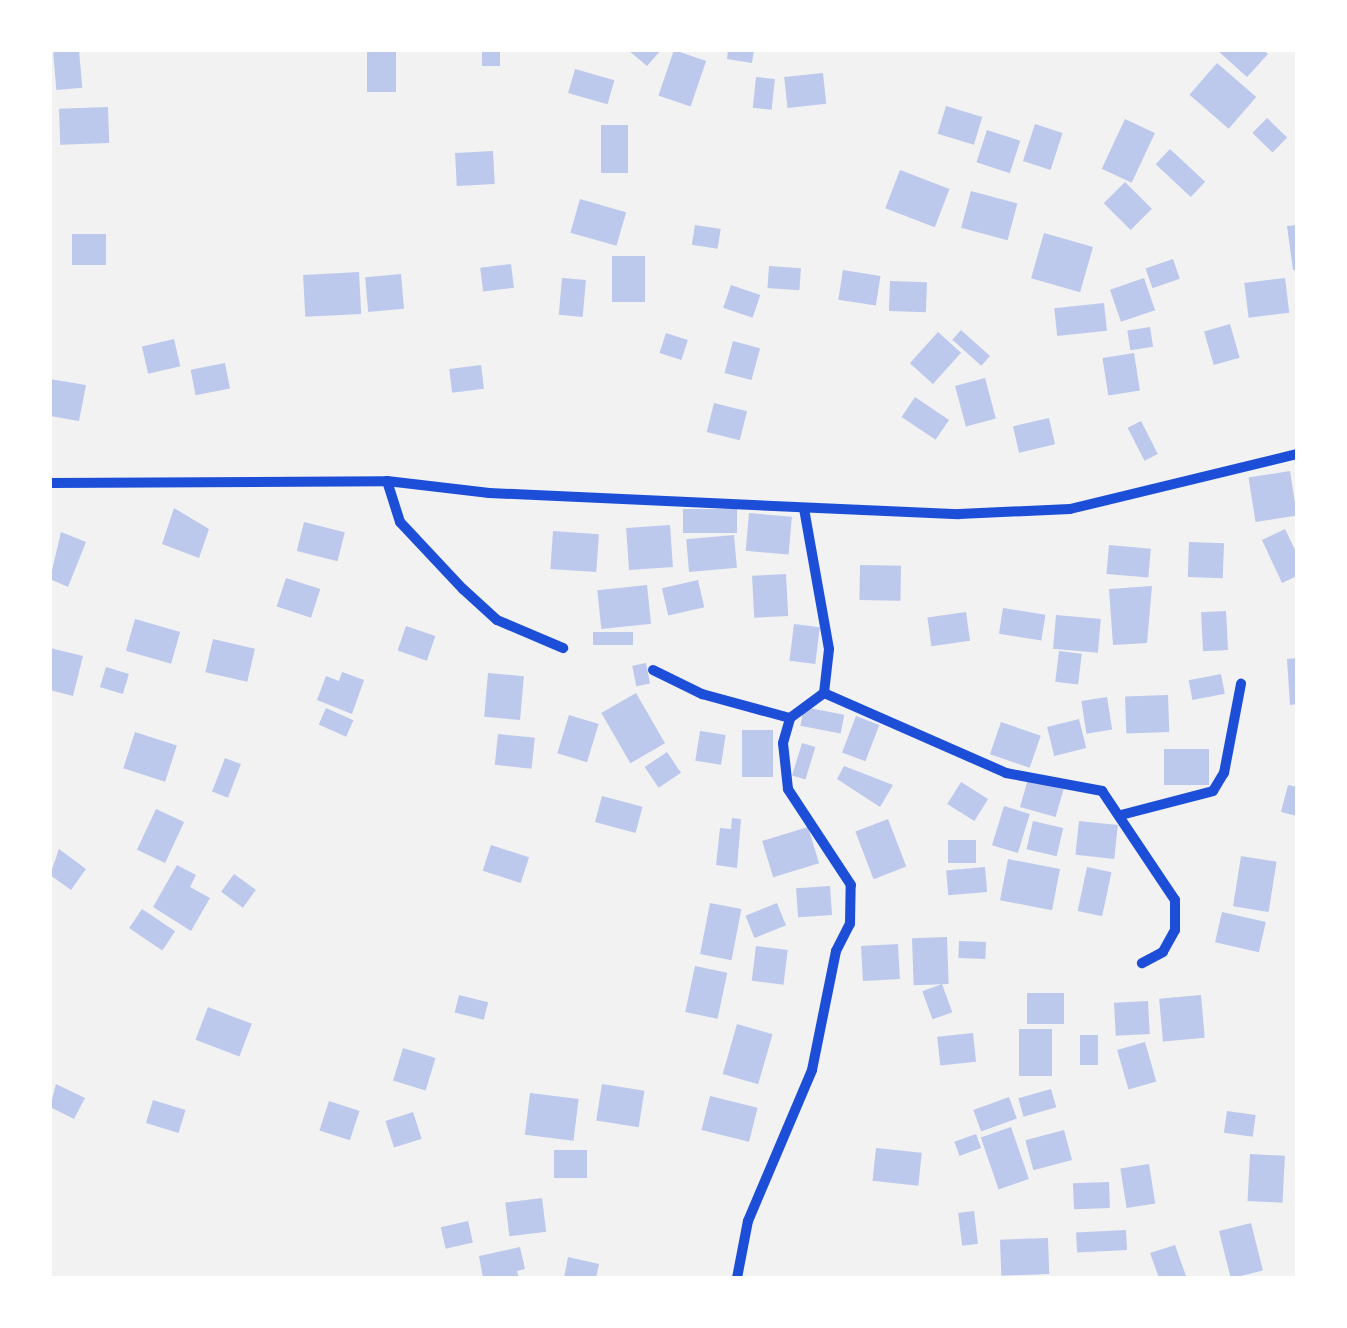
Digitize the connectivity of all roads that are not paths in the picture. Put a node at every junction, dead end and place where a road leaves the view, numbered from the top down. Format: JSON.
{"nodes":[{"id":1,"x":1297,"y":454,"type":"edge"},
{"id":2,"x":387,"y":481,"type":"junction"},
{"id":3,"x":50,"y":484,"type":"edge"},
{"id":4,"x":804,"y":508,"type":"junction"},
{"id":5,"x":563,"y":648,"type":"dead end"},
{"id":6,"x":653,"y":670,"type":"dead end"},
{"id":7,"x":1241,"y":684,"type":"dead end"},
{"id":8,"x":824,"y":692,"type":"junction"},
{"id":9,"x":790,"y":718,"type":"junction"},
{"id":10,"x":1121,"y":815,"type":"junction"},
{"id":11,"x":1142,"y":963,"type":"dead end"},
{"id":12,"x":737,"y":1278,"type":"edge"}],
"edges":[{"from":1,"to":4,"type":"street"},
{"from":2,"to":3,"type":"street"},
{"from":2,"to":4,"type":"street"},
{"from":2,"to":5,"type":"street"},
{"from":4,"to":8,"type":"street"},
{"from":6,"to":9,"type":"street"},
{"from":7,"to":10,"type":"street"},
{"from":8,"to":9,"type":"street"},
{"from":8,"to":10,"type":"street"},
{"from":9,"to":12,"type":"street"},
{"from":10,"to":11,"type":"street"}]}
